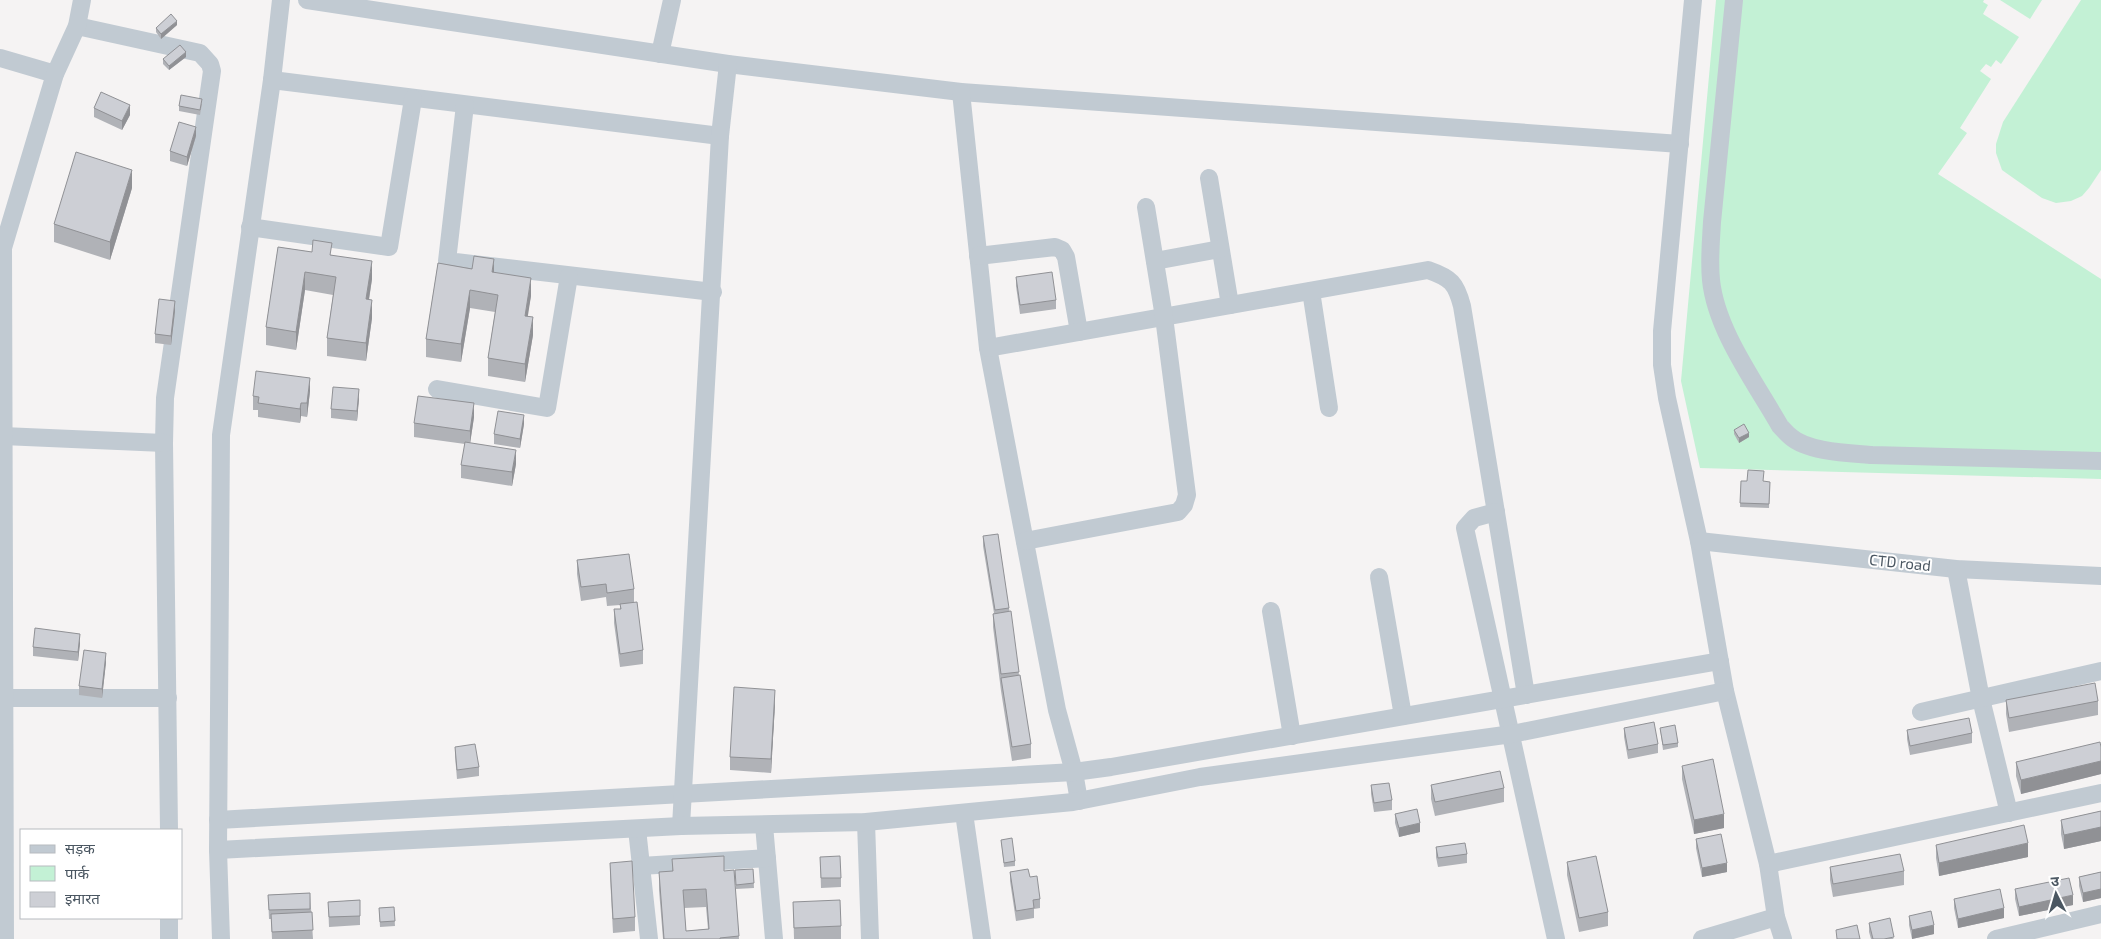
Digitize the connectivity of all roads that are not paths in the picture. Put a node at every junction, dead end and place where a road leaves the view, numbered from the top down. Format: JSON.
{"nodes":[{"id":1,"x":82,"y":0,"type":"edge"},
{"id":2,"x":282,"y":0,"type":"edge"},
{"id":3,"x":307,"y":0,"type":"edge"},
{"id":4,"x":672,"y":0,"type":"edge"},
{"id":5,"x":1693,"y":0,"type":"edge"},
{"id":6,"x":1734,"y":0,"type":"edge"},
{"id":7,"x":77,"y":26,"type":"junction"},
{"id":8,"x":660,"y":54,"type":"junction"},
{"id":9,"x":0,"y":58,"type":"edge"},
{"id":10,"x":728,"y":64,"type":"junction"},
{"id":11,"x":55,"y":74,"type":"junction"},
{"id":12,"x":272,"y":80,"type":"junction"},
{"id":13,"x":960,"y":92,"type":"junction"},
{"id":14,"x":413,"y":99,"type":"junction"},
{"id":15,"x":464,"y":105,"type":"junction"},
{"id":16,"x":720,"y":136,"type":"junction"},
{"id":17,"x":1680,"y":144,"type":"junction"},
{"id":18,"x":1209,"y":178,"type":"dead end"},
{"id":19,"x":1146,"y":207,"type":"dead end"},
{"id":20,"x":250,"y":227,"type":"junction"},
{"id":21,"x":1,"y":248,"type":"edge"},
{"id":22,"x":1220,"y":249,"type":"junction"},
{"id":23,"x":978,"y":256,"type":"junction"},
{"id":24,"x":1155,"y":261,"type":"junction"},
{"id":25,"x":569,"y":276,"type":"junction"},
{"id":26,"x":1311,"y":291,"type":"junction"},
{"id":27,"x":713,"y":292,"type":"junction"},
{"id":28,"x":1230,"y":305,"type":"junction"},
{"id":29,"x":1164,"y":317,"type":"junction"},
{"id":30,"x":1079,"y":332,"type":"junction"},
{"id":31,"x":988,"y":348,"type":"junction"},
{"id":32,"x":437,"y":389,"type":"dead end"},
{"id":33,"x":1329,"y":408,"type":"dead end"},
{"id":34,"x":4,"y":436,"type":"junction"},
{"id":35,"x":164,"y":443,"type":"junction"},
{"id":36,"x":2101,"y":462,"type":"edge"},
{"id":37,"x":1496,"y":512,"type":"junction"},
{"id":38,"x":1699,"y":541,"type":"junction"},
{"id":39,"x":1025,"y":542,"type":"junction"},
{"id":40,"x":1956,"y":569,"type":"junction"},
{"id":41,"x":1379,"y":576,"type":"dead end"},
{"id":42,"x":2101,"y":576,"type":"edge"},
{"id":43,"x":1271,"y":611,"type":"dead end"},
{"id":44,"x":1720,"y":661,"type":"junction"},
{"id":45,"x":2101,"y":672,"type":"edge"},
{"id":46,"x":1725,"y":691,"type":"junction"},
{"id":47,"x":1526,"y":695,"type":"junction"},
{"id":48,"x":4,"y":698,"type":"junction"},
{"id":49,"x":168,"y":698,"type":"junction"},
{"id":50,"x":1504,"y":698,"type":"junction"},
{"id":51,"x":1981,"y":699,"type":"junction"},
{"id":52,"x":1921,"y":712,"type":"dead end"},
{"id":53,"x":1403,"y":716,"type":"junction"},
{"id":54,"x":1512,"y":734,"type":"junction"},
{"id":55,"x":1292,"y":736,"type":"junction"},
{"id":56,"x":1074,"y":772,"type":"junction"},
{"id":57,"x":2101,"y":793,"type":"edge"},
{"id":58,"x":683,"y":795,"type":"junction"},
{"id":59,"x":1079,"y":801,"type":"junction"},
{"id":60,"x":964,"y":813,"type":"junction"},
{"id":61,"x":2009,"y":813,"type":"junction"},
{"id":62,"x":218,"y":820,"type":"junction"},
{"id":63,"x":866,"y":822,"type":"junction"},
{"id":64,"x":764,"y":825,"type":"junction"},
{"id":65,"x":681,"y":826,"type":"junction"},
{"id":66,"x":169,"y":829,"type":"edge"},
{"id":67,"x":637,"y":829,"type":"junction"},
{"id":68,"x":218,"y":850,"type":"junction"},
{"id":69,"x":767,"y":858,"type":"junction"},
{"id":70,"x":1768,"y":864,"type":"junction"},
{"id":71,"x":641,"y":866,"type":"junction"},
{"id":72,"x":2101,"y":914,"type":"edge"},
{"id":73,"x":1776,"y":917,"type":"junction"},
{"id":74,"x":169,"y":919,"type":"edge"},
{"id":75,"x":5,"y":939,"type":"edge"},
{"id":76,"x":169,"y":939,"type":"edge"},
{"id":77,"x":221,"y":939,"type":"edge"},
{"id":78,"x":648,"y":939,"type":"edge"},
{"id":79,"x":774,"y":939,"type":"edge"},
{"id":80,"x":870,"y":939,"type":"edge"},
{"id":81,"x":982,"y":939,"type":"edge"},
{"id":82,"x":1556,"y":939,"type":"edge"},
{"id":83,"x":1702,"y":939,"type":"edge"},
{"id":84,"x":1783,"y":939,"type":"edge"},
{"id":85,"x":1996,"y":939,"type":"edge"}],
"edges":[{"from":1,"to":7,"type":"street"},
{"from":2,"to":12,"type":"street"},
{"from":3,"to":8,"type":"street"},
{"from":4,"to":8,"type":"street"},
{"from":5,"to":17,"type":"street"},
{"from":6,"to":36,"type":"street"},
{"from":7,"to":11,"type":"street"},
{"from":7,"to":35,"type":"street"},
{"from":8,"to":10,"type":"street"},
{"from":9,"to":11,"type":"street"},
{"from":10,"to":13,"type":"street"},
{"from":10,"to":16,"type":"street"},
{"from":11,"to":21,"type":"street"},
{"from":12,"to":14,"type":"street"},
{"from":12,"to":20,"type":"street"},
{"from":13,"to":17,"type":"street"},
{"from":13,"to":23,"type":"street"},
{"from":14,"to":15,"type":"street"},
{"from":14,"to":20,"type":"street"},
{"from":15,"to":16,"type":"street"},
{"from":15,"to":25,"type":"street"},
{"from":16,"to":27,"type":"street"},
{"from":17,"to":38,"type":"street"},
{"from":18,"to":22,"type":"street"},
{"from":19,"to":24,"type":"street"},
{"from":20,"to":62,"type":"street"},
{"from":21,"to":34,"type":"street"},
{"from":22,"to":24,"type":"street"},
{"from":22,"to":28,"type":"street"},
{"from":23,"to":30,"type":"street"},
{"from":23,"to":31,"type":"street"},
{"from":24,"to":29,"type":"street"},
{"from":25,"to":27,"type":"street"},
{"from":25,"to":32,"type":"street"},
{"from":26,"to":28,"type":"street"},
{"from":26,"to":33,"type":"street"},
{"from":26,"to":37,"type":"street"},
{"from":27,"to":58,"type":"street"},
{"from":28,"to":29,"type":"street"},
{"from":29,"to":30,"type":"street"},
{"from":29,"to":39,"type":"street"},
{"from":30,"to":31,"type":"street"},
{"from":31,"to":39,"type":"street"},
{"from":34,"to":35,"type":"street"},
{"from":34,"to":48,"type":"street"},
{"from":35,"to":49,"type":"street"},
{"from":37,"to":47,"type":"street"},
{"from":37,"to":50,"type":"street"},
{"from":38,"to":40,"type":"street","name":"CTD road"},
{"from":38,"to":44,"type":"street"},
{"from":39,"to":56,"type":"street"},
{"from":40,"to":42,"type":"street","name":"CTD road"},
{"from":40,"to":51,"type":"street"},
{"from":41,"to":53,"type":"street"},
{"from":43,"to":55,"type":"street"},
{"from":44,"to":46,"type":"street"},
{"from":44,"to":47,"type":"street"},
{"from":45,"to":51,"type":"street"},
{"from":46,"to":54,"type":"street"},
{"from":46,"to":70,"type":"street"},
{"from":47,"to":50,"type":"street"},
{"from":48,"to":49,"type":"street"},
{"from":48,"to":75,"type":"street"},
{"from":49,"to":66,"type":"street"},
{"from":50,"to":53,"type":"street"},
{"from":50,"to":54,"type":"street"},
{"from":51,"to":52,"type":"street"},
{"from":51,"to":61,"type":"street"},
{"from":53,"to":55,"type":"street"},
{"from":54,"to":59,"type":"street"},
{"from":54,"to":82,"type":"street"},
{"from":55,"to":56,"type":"street"},
{"from":56,"to":58,"type":"street"},
{"from":56,"to":59,"type":"street"},
{"from":57,"to":61,"type":"street"},
{"from":58,"to":62,"type":"street"},
{"from":58,"to":65,"type":"street"},
{"from":59,"to":60,"type":"street"},
{"from":60,"to":63,"type":"street"},
{"from":60,"to":81,"type":"street"},
{"from":61,"to":70,"type":"street"},
{"from":62,"to":68,"type":"street"},
{"from":63,"to":64,"type":"street"},
{"from":63,"to":80,"type":"street"},
{"from":64,"to":65,"type":"street"},
{"from":64,"to":69,"type":"street"},
{"from":65,"to":67,"type":"street"},
{"from":67,"to":68,"type":"street"},
{"from":67,"to":71,"type":"street"},
{"from":68,"to":77,"type":"street"},
{"from":69,"to":71,"type":"street"},
{"from":69,"to":79,"type":"street"},
{"from":70,"to":73,"type":"street"},
{"from":71,"to":78,"type":"street"},
{"from":72,"to":85,"type":"street"},
{"from":73,"to":83,"type":"street"},
{"from":73,"to":84,"type":"street"},
{"from":74,"to":76,"type":"street"}]}
